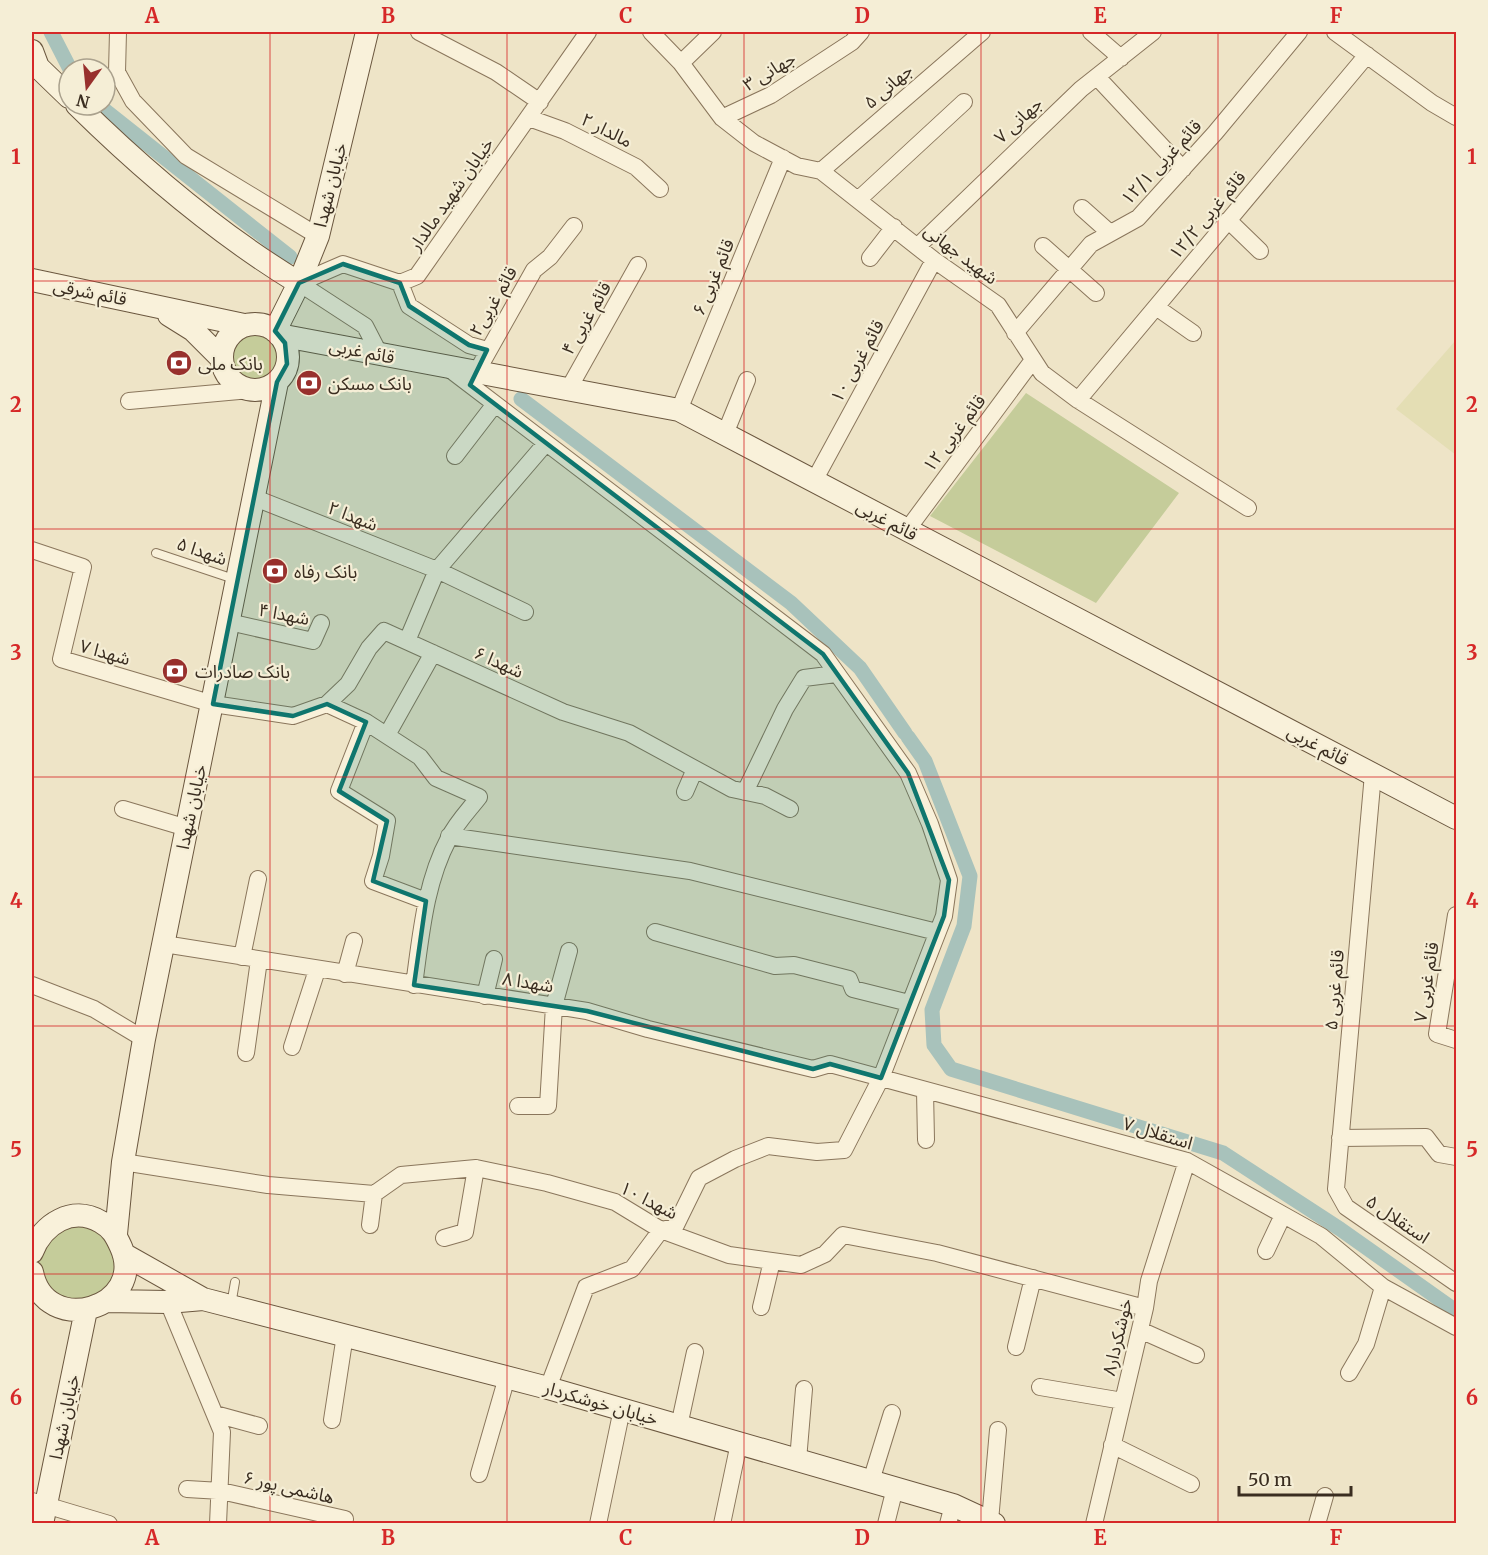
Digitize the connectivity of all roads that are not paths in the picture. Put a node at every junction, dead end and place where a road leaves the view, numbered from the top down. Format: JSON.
{"nodes":[{"id":1,"x":118,"y":32,"type":"edge"},
{"id":2,"x":367,"y":32,"type":"edge"},
{"id":3,"x":419,"y":32,"type":"edge"},
{"id":4,"x":588,"y":32,"type":"edge"},
{"id":5,"x":651,"y":32,"type":"edge"},
{"id":6,"x":713,"y":32,"type":"edge"},
{"id":7,"x":861,"y":32,"type":"edge"},
{"id":8,"x":982,"y":32,"type":"edge"},
{"id":9,"x":1091,"y":32,"type":"edge"},
{"id":10,"x":1153,"y":32,"type":"edge"},
{"id":11,"x":1299,"y":32,"type":"edge"},
{"id":12,"x":1335,"y":32,"type":"edge"},
{"id":13,"x":1367,"y":55,"type":"junction"},
{"id":14,"x":1121,"y":58,"type":"junction"},
{"id":15,"x":681,"y":63,"type":"junction"},
{"id":16,"x":34,"y":67,"type":"edge"},
{"id":17,"x":1096,"y":77,"type":"junction"},
{"id":18,"x":57,"y":87,"type":"edge"},
{"id":19,"x":540,"y":102,"type":"junction"},
{"id":20,"x":964,"y":102,"type":"dead end"},
{"id":21,"x":89,"y":117,"type":"edge"},
{"id":22,"x":1456,"y":117,"type":"edge"},
{"id":23,"x":529,"y":118,"type":"junction"},
{"id":24,"x":722,"y":118,"type":"junction"},
{"id":25,"x":783,"y":159,"type":"junction"},
{"id":26,"x":1184,"y":169,"type":"junction"},
{"id":27,"x":821,"y":171,"type":"junction"},
{"id":28,"x":660,"y":189,"type":"dead end"},
{"id":29,"x":859,"y":199,"type":"junction"},
{"id":30,"x":1082,"y":208,"type":"dead end"},
{"id":31,"x":1228,"y":220,"type":"junction"},
{"id":32,"x":574,"y":226,"type":"dead end"},
{"id":33,"x":894,"y":227,"type":"junction"},
{"id":34,"x":1110,"y":233,"type":"junction"},
{"id":35,"x":318,"y":236,"type":"junction"},
{"id":36,"x":918,"y":246,"type":"junction"},
{"id":37,"x":1043,"y":246,"type":"dead end"},
{"id":38,"x":1260,"y":251,"type":"dead end"},
{"id":39,"x":870,"y":258,"type":"dead end"},
{"id":40,"x":934,"y":260,"type":"junction"},
{"id":41,"x":638,"y":265,"type":"dead end"},
{"id":42,"x":1070,"y":268,"type":"junction"},
{"id":43,"x":32,"y":280,"type":"edge"},
{"id":44,"x":299,"y":283,"type":"junction"},
{"id":45,"x":400,"y":283,"type":"junction"},
{"id":46,"x":1096,"y":293,"type":"dead end"},
{"id":47,"x":149,"y":304,"type":"junction"},
{"id":48,"x":1156,"y":307,"type":"junction"},
{"id":49,"x":244,"y":326,"type":"junction"},
{"id":50,"x":277,"y":333,"type":"junction"},
{"id":51,"x":1015,"y":333,"type":"junction"},
{"id":52,"x":1193,"y":333,"type":"dead end"},
{"id":53,"x":488,"y":350,"type":"junction"},
{"id":54,"x":380,"y":355,"type":"junction"},
{"id":55,"x":221,"y":358,"type":"junction"},
{"id":56,"x":1033,"y":360,"type":"junction"},
{"id":57,"x":447,"y":367,"type":"junction"},
{"id":58,"x":476,"y":373,"type":"junction"},
{"id":59,"x":747,"y":380,"type":"dead end"},
{"id":60,"x":277,"y":382,"type":"junction"},
{"id":61,"x":250,"y":390,"type":"junction"},
{"id":62,"x":568,"y":390,"type":"junction"},
{"id":63,"x":1078,"y":400,"type":"junction"},
{"id":64,"x":129,"y":401,"type":"dead end"},
{"id":65,"x":495,"y":404,"type":"junction"},
{"id":66,"x":679,"y":410,"type":"junction"},
{"id":67,"x":725,"y":434,"type":"junction"},
{"id":68,"x":546,"y":443,"type":"junction"},
{"id":69,"x":455,"y":456,"type":"dead end"},
{"id":70,"x":814,"y":481,"type":"junction"},
{"id":71,"x":255,"y":498,"type":"junction"},
{"id":72,"x":1248,"y":508,"type":"dead end"},
{"id":73,"x":907,"y":530,"type":"junction"},
{"id":74,"x":32,"y":550,"type":"edge"},
{"id":75,"x":156,"y":553,"type":"dead end"},
{"id":76,"x":437,"y":570,"type":"junction"},
{"id":77,"x":237,"y":580,"type":"junction"},
{"id":78,"x":525,"y":612,"type":"dead end"},
{"id":79,"x":229,"y":622,"type":"junction"},
{"id":80,"x":321,"y":623,"type":"dead end"},
{"id":81,"x":407,"y":641,"type":"junction"},
{"id":82,"x":433,"y":653,"type":"junction"},
{"id":83,"x":836,"y":674,"type":"junction"},
{"id":84,"x":213,"y":704,"type":"junction"},
{"id":85,"x":327,"y":704,"type":"junction"},
{"id":86,"x":366,"y":722,"type":"junction"},
{"id":87,"x":387,"y":735,"type":"junction"},
{"id":88,"x":695,"y":769,"type":"junction"},
{"id":89,"x":1372,"y":774,"type":"junction"},
{"id":90,"x":685,"y":792,"type":"dead end"},
{"id":91,"x":745,"y":792,"type":"junction"},
{"id":92,"x":123,"y":809,"type":"dead end"},
{"id":93,"x":790,"y":809,"type":"dead end"},
{"id":94,"x":1455,"y":815,"type":"edge"},
{"id":95,"x":187,"y":828,"type":"junction"},
{"id":96,"x":449,"y":836,"type":"junction"},
{"id":97,"x":258,"y":879,"type":"dead end"},
{"id":98,"x":426,"y":901,"type":"junction"},
{"id":99,"x":1456,"y":915,"type":"edge"},
{"id":100,"x":655,"y":932,"type":"dead end"},
{"id":101,"x":937,"y":932,"type":"junction"},
{"id":102,"x":354,"y":941,"type":"dead end"},
{"id":103,"x":164,"y":944,"type":"junction"},
{"id":104,"x":569,"y":951,"type":"dead end"},
{"id":105,"x":242,"y":957,"type":"junction"},
{"id":106,"x":494,"y":959,"type":"dead end"},
{"id":107,"x":259,"y":960,"type":"junction"},
{"id":108,"x":317,"y":969,"type":"junction"},
{"id":109,"x":345,"y":974,"type":"junction"},
{"id":110,"x":32,"y":985,"type":"edge"},
{"id":111,"x":414,"y":985,"type":"junction"},
{"id":112,"x":485,"y":996,"type":"junction"},
{"id":113,"x":909,"y":1003,"type":"junction"},
{"id":114,"x":554,"y":1006,"type":"junction"},
{"id":115,"x":144,"y":1040,"type":"junction"},
{"id":116,"x":1456,"y":1040,"type":"edge"},
{"id":117,"x":292,"y":1047,"type":"dead end"},
{"id":118,"x":246,"y":1053,"type":"dead end"},
{"id":119,"x":881,"y":1078,"type":"junction"},
{"id":120,"x":924,"y":1091,"type":"junction"},
{"id":121,"x":518,"y":1106,"type":"dead end"},
{"id":122,"x":1340,"y":1137,"type":"junction"},
{"id":123,"x":926,"y":1140,"type":"dead end"},
{"id":124,"x":1456,"y":1157,"type":"edge"},
{"id":125,"x":1187,"y":1161,"type":"junction"},
{"id":126,"x":123,"y":1162,"type":"junction"},
{"id":127,"x":476,"y":1168,"type":"junction"},
{"id":128,"x":374,"y":1194,"type":"junction"},
{"id":129,"x":1346,"y":1207,"type":"joint"},
{"id":130,"x":1283,"y":1215,"type":"junction"},
{"id":131,"x":55,"y":1221,"type":"junction"},
{"id":132,"x":370,"y":1225,"type":"dead end"},
{"id":133,"x":32,"y":1229,"type":"edge"},
{"id":134,"x":661,"y":1230,"type":"junction"},
{"id":135,"x":116,"y":1234,"type":"junction"},
{"id":136,"x":444,"y":1238,"type":"dead end"},
{"id":137,"x":1266,"y":1251,"type":"dead end"},
{"id":138,"x":32,"y":1252,"type":"edge"},
{"id":139,"x":125,"y":1255,"type":"junction"},
{"id":140,"x":772,"y":1262,"type":"junction"},
{"id":141,"x":1033,"y":1278,"type":"junction"},
{"id":142,"x":235,"y":1282,"type":"dead end"},
{"id":143,"x":1456,"y":1282,"type":"edge"},
{"id":144,"x":34,"y":1284,"type":"edge"},
{"id":145,"x":1383,"y":1287,"type":"junction"},
{"id":146,"x":203,"y":1299,"type":"junction"},
{"id":147,"x":168,"y":1302,"type":"junction"},
{"id":148,"x":96,"y":1306,"type":"junction"},
{"id":149,"x":230,"y":1306,"type":"junction"},
{"id":150,"x":761,"y":1307,"type":"dead end"},
{"id":151,"x":1145,"y":1308,"type":"junction"},
{"id":152,"x":1456,"y":1327,"type":"edge"},
{"id":153,"x":1140,"y":1330,"type":"junction"},
{"id":154,"x":345,"y":1335,"type":"junction"},
{"id":155,"x":1016,"y":1347,"type":"dead end"},
{"id":156,"x":695,"y":1352,"type":"dead end"},
{"id":157,"x":1196,"y":1355,"type":"dead end"},
{"id":158,"x":1349,"y":1373,"type":"dead end"},
{"id":159,"x":507,"y":1377,"type":"junction"},
{"id":160,"x":1040,"y":1387,"type":"dead end"},
{"id":161,"x":548,"y":1388,"type":"junction"},
{"id":162,"x":804,"y":1389,"type":"dead end"},
{"id":163,"x":1123,"y":1401,"type":"junction"},
{"id":164,"x":622,"y":1409,"type":"junction"},
{"id":165,"x":892,"y":1413,"type":"dead end"},
{"id":166,"x":215,"y":1414,"type":"junction"},
{"id":167,"x":332,"y":1420,"type":"dead end"},
{"id":168,"x":260,"y":1426,"type":"dead end"},
{"id":169,"x":679,"y":1426,"type":"junction"},
{"id":170,"x":999,"y":1430,"type":"dead end"},
{"id":171,"x":739,"y":1443,"type":"junction"},
{"id":172,"x":1112,"y":1445,"type":"junction"},
{"id":173,"x":798,"y":1460,"type":"junction"},
{"id":174,"x":479,"y":1474,"type":"dead end"},
{"id":175,"x":871,"y":1481,"type":"junction"},
{"id":176,"x":1191,"y":1484,"type":"dead end"},
{"id":177,"x":895,"y":1488,"type":"junction"},
{"id":178,"x":187,"y":1489,"type":"dead end"},
{"id":179,"x":221,"y":1491,"type":"junction"},
{"id":180,"x":1325,"y":1496,"type":"dead end"},
{"id":181,"x":40,"y":1510,"type":"edge"},
{"id":182,"x":950,"y":1514,"type":"edge"},
{"id":183,"x":992,"y":1522,"type":"edge"},
{"id":184,"x":109,"y":1524,"type":"edge"},
{"id":185,"x":218,"y":1524,"type":"edge"},
{"id":186,"x":344,"y":1524,"type":"edge"},
{"id":187,"x":598,"y":1524,"type":"edge"},
{"id":188,"x":722,"y":1524,"type":"edge"},
{"id":189,"x":886,"y":1524,"type":"edge"},
{"id":190,"x":1094,"y":1524,"type":"edge"},
{"id":191,"x":1317,"y":1524,"type":"edge"}],
"edges":[{"from":1,"to":35,"type":"street"},
{"from":2,"to":35,"type":"main road","name":"خیابان شهدا"},
{"from":3,"to":19,"type":"street"},
{"from":4,"to":19,"type":"street","name":"خیابان شهید مالدار"},
{"from":5,"to":15,"type":"street","name":"شهید جهانی"},
{"from":6,"to":15,"type":"street"},
{"from":7,"to":24,"type":"street","name":"جهانی ۳"},
{"from":8,"to":27,"type":"street","name":"جهانی ۵"},
{"from":9,"to":14,"type":"street"},
{"from":10,"to":14,"type":"street","name":"جهانی ۷"},
{"from":11,"to":26,"type":"street","name":"قائم غربی ۱۲/۱"},
{"from":12,"to":13,"type":"street"},
{"from":13,"to":22,"type":"street"},
{"from":13,"to":31,"type":"street","name":"قائم غربی ۱۲/۲"},
{"from":14,"to":17,"type":"street","name":"جهانی ۷"},
{"from":15,"to":24,"type":"street","name":"شهید جهانی"},
{"from":16,"to":18,"type":"main road"},
{"from":17,"to":26,"type":"street"},
{"from":17,"to":36,"type":"street","name":"جهانی ۷"},
{"from":19,"to":23,"type":"street","name":"خیابان شهید مالدار"},
{"from":20,"to":29,"type":"street"},
{"from":21,"to":44,"type":"main road"},
{"from":23,"to":28,"type":"street","name":"مالدار ۲"},
{"from":23,"to":45,"type":"street","name":"خیابان شهید مالدار"},
{"from":24,"to":25,"type":"street","name":"شهید جهانی"},
{"from":25,"to":27,"type":"street","name":"شهید جهانی"},
{"from":25,"to":66,"type":"street","name":"قائم غربی ۶"},
{"from":26,"to":34,"type":"street","name":"قائم غربی ۱۲/۱"},
{"from":27,"to":29,"type":"street","name":"شهید جهانی"},
{"from":29,"to":33,"type":"street","name":"شهید جهانی"},
{"from":30,"to":34,"type":"street"},
{"from":31,"to":38,"type":"street"},
{"from":31,"to":48,"type":"street","name":"قائم غربی ۱۲/۲"},
{"from":32,"to":53,"type":"street","name":"۲قائم غربی"},
{"from":33,"to":36,"type":"street","name":"شهید جهانی"},
{"from":33,"to":39,"type":"street"},
{"from":34,"to":42,"type":"street","name":"قائم غربی ۱۲/۱"},
{"from":35,"to":44,"type":"main road","name":"خیابان شهدا"},
{"from":36,"to":40,"type":"street","name":"شهید جهانی"},
{"from":37,"to":42,"type":"street"},
{"from":40,"to":51,"type":"street","name":"شهید جهانی"},
{"from":40,"to":70,"type":"street","name":"قائم غربی ۱۰"},
{"from":41,"to":62,"type":"street","name":"قائم غربی ۴"},
{"from":42,"to":46,"type":"street"},
{"from":42,"to":51,"type":"street","name":"قائم غربی ۱۲/۱"},
{"from":43,"to":47,"type":"main road","name":"قائم شرقی"},
{"from":44,"to":45,"type":"street"},
{"from":44,"to":50,"type":"main road","name":"خیابان شهدا"},
{"from":44,"to":54,"type":"street"},
{"from":45,"to":53,"type":"street"},
{"from":47,"to":49,"type":"main road","name":"قائم شرقی"},
{"from":47,"to":55,"type":"main road"},
{"from":48,"to":52,"type":"street"},
{"from":48,"to":63,"type":"street","name":"قائم غربی ۱۲/۲"},
{"from":49,"to":50,"type":"main road"},
{"from":49,"to":55,"type":"main road"},
{"from":50,"to":54,"type":"main road","name":"قائم غربی"},
{"from":50,"to":60,"type":"main road"},
{"from":51,"to":56,"type":"street","name":"شهید جهانی"},
{"from":53,"to":58,"type":"street","name":"۲قائم غربی"},
{"from":54,"to":57,"type":"main road","name":"قائم غربی"},
{"from":55,"to":61,"type":"main road"},
{"from":56,"to":63,"type":"street","name":"شهید جهانی"},
{"from":56,"to":73,"type":"street","name":"قائم غربی ۱۲"},
{"from":57,"to":58,"type":"main road","name":"قائم غربی"},
{"from":57,"to":65,"type":"street"},
{"from":58,"to":62,"type":"main road","name":"قائم غربی"},
{"from":59,"to":67,"type":"street"},
{"from":60,"to":61,"type":"main road"},
{"from":60,"to":71,"type":"main road","name":"خیابان شهدا"},
{"from":61,"to":64,"type":"street"},
{"from":62,"to":66,"type":"main road","name":"قائم غربی"},
{"from":63,"to":72,"type":"street","name":"شهید جهانی"},
{"from":65,"to":68,"type":"street"},
{"from":65,"to":69,"type":"street"},
{"from":66,"to":67,"type":"main road","name":"قائم غربی"},
{"from":67,"to":70,"type":"main road","name":"قائم غربی"},
{"from":68,"to":76,"type":"street"},
{"from":68,"to":83,"type":"street"},
{"from":70,"to":73,"type":"main road","name":"قائم غربی"},
{"from":71,"to":76,"type":"street","name":"شهدا ۲"},
{"from":71,"to":77,"type":"main road","name":"خیابان شهدا"},
{"from":73,"to":89,"type":"main road","name":"قائم غربی"},
{"from":74,"to":84,"type":"street","name":"شهدا ۷"},
{"from":75,"to":77,"type":"lane","name":"شهدا ۵"},
{"from":76,"to":78,"type":"street","name":"شهدا ۲"},
{"from":76,"to":81,"type":"street"},
{"from":77,"to":79,"type":"main road","name":"خیابان شهدا"},
{"from":79,"to":80,"type":"street","name":"شهدا ۴"},
{"from":79,"to":84,"type":"main road","name":"خیابان شهدا"},
{"from":81,"to":82,"type":"street","name":"شهدا ۶"},
{"from":81,"to":85,"type":"street","name":"شهدا ۶"},
{"from":82,"to":87,"type":"street"},
{"from":82,"to":88,"type":"street","name":"شهدا ۶"},
{"from":83,"to":91,"type":"street"},
{"from":83,"to":101,"type":"street"},
{"from":84,"to":85,"type":"street","name":"شهدا ۶"},
{"from":84,"to":95,"type":"main road","name":"خیابان شهدا"},
{"from":85,"to":86,"type":"street"},
{"from":86,"to":87,"type":"street"},
{"from":86,"to":98,"type":"street"},
{"from":87,"to":96,"type":"street"},
{"from":88,"to":90,"type":"street"},
{"from":88,"to":91,"type":"street","name":"شهدا ۶"},
{"from":89,"to":94,"type":"main road","name":"قائم غربی"},
{"from":89,"to":122,"type":"street","name":"قائم غربی ۵"},
{"from":91,"to":93,"type":"street","name":"شهدا ۶"},
{"from":92,"to":95,"type":"street"},
{"from":95,"to":103,"type":"main road","name":"خیابان شهدا"},
{"from":96,"to":98,"type":"street"},
{"from":96,"to":101,"type":"street"},
{"from":97,"to":105,"type":"street"},
{"from":98,"to":111,"type":"street"},
{"from":99,"to":116,"type":"street","name":"قائم غربی ۷"},
{"from":100,"to":113,"type":"street"},
{"from":101,"to":113,"type":"street"},
{"from":102,"to":109,"type":"street"},
{"from":103,"to":105,"type":"street","name":"شهدا ۸"},
{"from":103,"to":115,"type":"main road","name":"خیابان شهدا"},
{"from":104,"to":114,"type":"street"},
{"from":105,"to":107,"type":"street","name":"شهدا ۸"},
{"from":106,"to":112,"type":"street"},
{"from":107,"to":108,"type":"street","name":"شهدا ۸"},
{"from":107,"to":118,"type":"street"},
{"from":108,"to":109,"type":"street","name":"شهدا ۸"},
{"from":108,"to":117,"type":"street"},
{"from":109,"to":111,"type":"street","name":"شهدا ۸"},
{"from":110,"to":115,"type":"street"},
{"from":111,"to":112,"type":"street","name":"شهدا ۸"},
{"from":112,"to":114,"type":"street","name":"شهدا ۸"},
{"from":113,"to":119,"type":"street"},
{"from":114,"to":119,"type":"street","name":"شهدا ۸"},
{"from":114,"to":121,"type":"street"},
{"from":115,"to":126,"type":"main road","name":"خیابان شهدا"},
{"from":119,"to":120,"type":"street","name":"استقلال ۷"},
{"from":119,"to":134,"type":"street"},
{"from":120,"to":123,"type":"street"},
{"from":120,"to":125,"type":"street","name":"استقلال ۷"},
{"from":122,"to":124,"type":"street"},
{"from":122,"to":129,"type":"street","name":"قائم غربی ۵"},
{"from":125,"to":130,"type":"street","name":"استقلال ۷"},
{"from":125,"to":151,"type":"street","name":"خوشکردار۸"},
{"from":126,"to":128,"type":"street"},
{"from":126,"to":135,"type":"main road","name":"خیابان شهدا"},
{"from":127,"to":128,"type":"street","name":"شهدا ۱۰"},
{"from":127,"to":134,"type":"street","name":"شهدا ۱۰"},
{"from":127,"to":136,"type":"street"},
{"from":128,"to":132,"type":"street"},
{"from":129,"to":143,"type":"street","name":"استقلال ۵"},
{"from":130,"to":137,"type":"street"},
{"from":130,"to":145,"type":"street","name":"استقلال ۷"},
{"from":131,"to":133,"type":"main road"},
{"from":131,"to":135,"type":"main road"},
{"from":131,"to":138,"type":"main road"},
{"from":134,"to":140,"type":"street","name":"شهدا ۱۰"},
{"from":134,"to":161,"type":"street"},
{"from":135,"to":139,"type":"main road"},
{"from":139,"to":146,"type":"main road"},
{"from":139,"to":148,"type":"main road"},
{"from":140,"to":141,"type":"street","name":"شهدا ۱۰"},
{"from":140,"to":150,"type":"street"},
{"from":141,"to":151,"type":"street","name":"شهدا ۱۰"},
{"from":141,"to":155,"type":"street"},
{"from":142,"to":149,"type":"lane"},
{"from":144,"to":148,"type":"main road"},
{"from":145,"to":152,"type":"street","name":"استقلال ۷"},
{"from":145,"to":158,"type":"street"},
{"from":146,"to":147,"type":"main road"},
{"from":146,"to":149,"type":"main road","name":"خیابان خوشکردار"},
{"from":147,"to":148,"type":"main road"},
{"from":147,"to":166,"type":"street"},
{"from":148,"to":181,"type":"main road","name":"خیابان شهدا"},
{"from":149,"to":154,"type":"main road","name":"خیابان خوشکردار"},
{"from":151,"to":153,"type":"street","name":"خوشکردار۸"},
{"from":153,"to":157,"type":"street"},
{"from":153,"to":163,"type":"street","name":"خوشکردار۸"},
{"from":154,"to":159,"type":"main road","name":"خیابان خوشکردار"},
{"from":154,"to":167,"type":"street"},
{"from":156,"to":169,"type":"street"},
{"from":159,"to":161,"type":"main road","name":"خیابان خوشکردار"},
{"from":159,"to":174,"type":"street"},
{"from":160,"to":163,"type":"street"},
{"from":161,"to":164,"type":"main road","name":"خیابان خوشکردار"},
{"from":162,"to":173,"type":"street"},
{"from":163,"to":172,"type":"street","name":"خوشکردار۸"},
{"from":164,"to":169,"type":"main road","name":"خیابان خوشکردار"},
{"from":164,"to":187,"type":"street"},
{"from":165,"to":175,"type":"street"},
{"from":166,"to":168,"type":"street"},
{"from":166,"to":179,"type":"street"},
{"from":169,"to":171,"type":"main road","name":"خیابان خوشکردار"},
{"from":170,"to":183,"type":"street"},
{"from":171,"to":173,"type":"main road","name":"خیابان خوشکردار"},
{"from":171,"to":188,"type":"street"},
{"from":172,"to":176,"type":"street"},
{"from":172,"to":190,"type":"street","name":"خوشکردار۸"},
{"from":173,"to":175,"type":"main road","name":"خیابان خوشکردار"},
{"from":175,"to":177,"type":"main road","name":"خیابان خوشکردار"},
{"from":177,"to":182,"type":"main road","name":"خیابان خوشکردار"},
{"from":177,"to":189,"type":"street"},
{"from":178,"to":179,"type":"street","name":"هاشمی پور ۶"},
{"from":179,"to":185,"type":"street"},
{"from":179,"to":186,"type":"street","name":"هاشمی پور ۶"},
{"from":180,"to":191,"type":"street"},
{"from":181,"to":184,"type":"street"},
{"from":182,"to":183,"type":"main road","name":"خیابان خوشکردار"}]}
